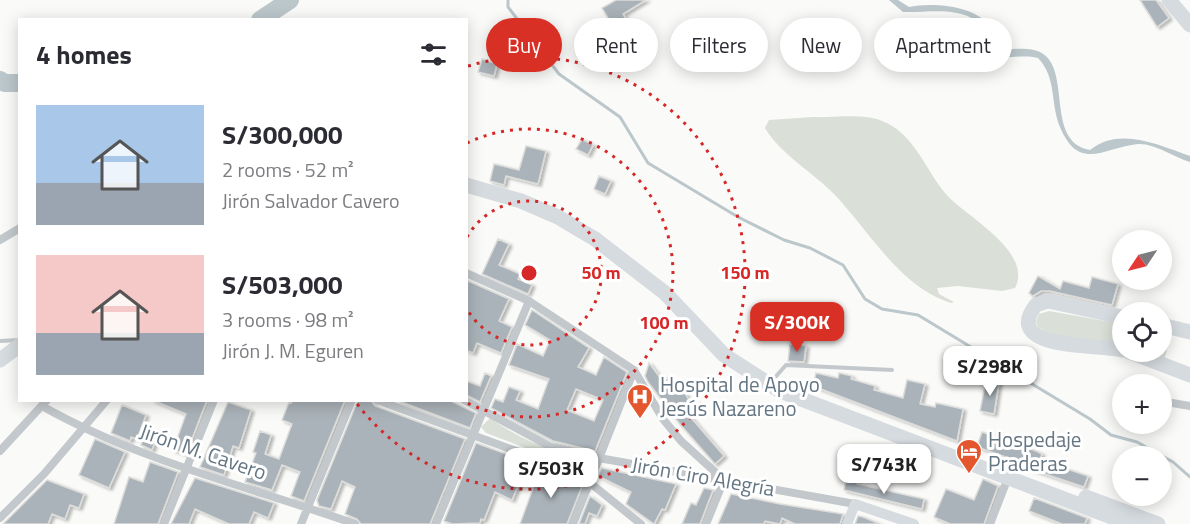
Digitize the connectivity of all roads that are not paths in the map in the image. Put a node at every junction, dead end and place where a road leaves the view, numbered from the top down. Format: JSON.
{"nodes":[{"id":1,"x":1169,"y":0,"type":"edge"},
{"id":2,"x":1190,"y":25,"type":"edge"},
{"id":3,"x":468,"y":186,"type":"edge"},
{"id":4,"x":18,"y":229,"type":"edge"},
{"id":5,"x":0,"y":240,"type":"edge"},
{"id":6,"x":468,"y":274,"type":"edge"},
{"id":7,"x":529,"y":301,"type":"junction"},
{"id":8,"x":1112,"y":314,"type":"edge"},
{"id":9,"x":1172,"y":328,"type":"edge"},
{"id":10,"x":1190,"y":332,"type":"edge"},
{"id":11,"x":18,"y":340,"type":"edge"},
{"id":12,"x":0,"y":341,"type":"edge"},
{"id":13,"x":18,"y":346,"type":"edge"},
{"id":14,"x":1112,"y":349,"type":"edge"},
{"id":15,"x":0,"y":360,"type":"edge"},
{"id":16,"x":1156,"y":362,"type":"edge"},
{"id":17,"x":634,"y":370,"type":"junction"},
{"id":18,"x":892,"y":370,"type":"dead end"},
{"id":19,"x":1190,"y":375,"type":"edge"},
{"id":20,"x":772,"y":383,"type":"junction"},
{"id":21,"x":105,"y":402,"type":"edge"},
{"id":22,"x":213,"y":402,"type":"edge"},
{"id":23,"x":351,"y":402,"type":"edge"},
{"id":24,"x":381,"y":402,"type":"edge"},
{"id":25,"x":467,"y":402,"type":"edge"},
{"id":26,"x":45,"y":403,"type":"edge"},
{"id":27,"x":1172,"y":403,"type":"edge"},
{"id":28,"x":1190,"y":406,"type":"edge"},
{"id":29,"x":483,"y":412,"type":"junction"},
{"id":30,"x":82,"y":428,"type":"junction"},
{"id":31,"x":473,"y":437,"type":"junction"},
{"id":32,"x":0,"y":451,"type":"edge"},
{"id":33,"x":599,"y":458,"type":"junction"},
{"id":34,"x":187,"y":467,"type":"junction"},
{"id":35,"x":1009,"y":475,"type":"junction"},
{"id":36,"x":723,"y":480,"type":"junction"},
{"id":37,"x":589,"y":482,"type":"junction"},
{"id":38,"x":855,"y":504,"type":"junction"},
{"id":39,"x":308,"y":507,"type":"junction"},
{"id":40,"x":0,"y":518,"type":"edge"},
{"id":41,"x":164,"y":524,"type":"edge"},
{"id":42,"x":301,"y":524,"type":"edge"},
{"id":43,"x":355,"y":524,"type":"edge"},
{"id":44,"x":436,"y":524,"type":"edge"},
{"id":45,"x":573,"y":524,"type":"edge"},
{"id":46,"x":641,"y":524,"type":"edge"},
{"id":47,"x":706,"y":524,"type":"edge"},
{"id":48,"x":847,"y":524,"type":"edge"},
{"id":49,"x":914,"y":524,"type":"edge"},
{"id":50,"x":990,"y":524,"type":"edge"},
{"id":51,"x":1130,"y":524,"type":"edge"},
{"id":52,"x":1158,"y":524,"type":"edge"}],
"edges":[{"from":1,"to":2,"type":"highway"},
{"from":3,"to":20,"type":"highway"},
{"from":4,"to":5,"type":"street"},
{"from":6,"to":7,"type":"street"},
{"from":7,"to":17,"type":"street"},
{"from":7,"to":29,"type":"street"},
{"from":8,"to":14,"type":"highway"},
{"from":9,"to":10,"type":"highway"},
{"from":11,"to":12,"type":"lane"},
{"from":13,"to":15,"type":"highway"},
{"from":16,"to":19,"type":"highway"},
{"from":17,"to":33,"type":"street"},
{"from":17,"to":36,"type":"street"},
{"from":18,"to":20,"type":"lane"},
{"from":20,"to":35,"type":"highway"},
{"from":21,"to":30,"type":"street"},
{"from":22,"to":34,"type":"street"},
{"from":23,"to":39,"type":"street"},
{"from":24,"to":31,"type":"street"},
{"from":25,"to":29,"type":"street","name":"Jirón Ciro Alegría"},
{"from":26,"to":30,"type":"street","name":"Jirón M. Cavero"},
{"from":26,"to":32,"type":"street"},
{"from":27,"to":28,"type":"street"},
{"from":29,"to":31,"type":"street"},
{"from":29,"to":33,"type":"street","name":"Jirón Ciro Alegría"},
{"from":30,"to":34,"type":"street","name":"Jirón M. Cavero"},
{"from":30,"to":40,"type":"street"},
{"from":31,"to":37,"type":"street"},
{"from":31,"to":44,"type":"street"},
{"from":33,"to":36,"type":"street","name":"Jirón Ciro Alegría"},
{"from":33,"to":37,"type":"street"},
{"from":34,"to":39,"type":"street","name":"Jirón M. Cavero"},
{"from":34,"to":41,"type":"street"},
{"from":35,"to":50,"type":"street"},
{"from":35,"to":51,"type":"highway"},
{"from":35,"to":52,"type":"highway"},
{"from":36,"to":38,"type":"street","name":"Jirón Ciro Alegría"},
{"from":36,"to":47,"type":"street"},
{"from":37,"to":45,"type":"street"},
{"from":37,"to":46,"type":"street"},
{"from":38,"to":48,"type":"street"},
{"from":38,"to":49,"type":"street","name":"Jirón Ciro Alegría"},
{"from":39,"to":42,"type":"street"},
{"from":39,"to":43,"type":"street","name":"Jirón M. Cavero"}]}
